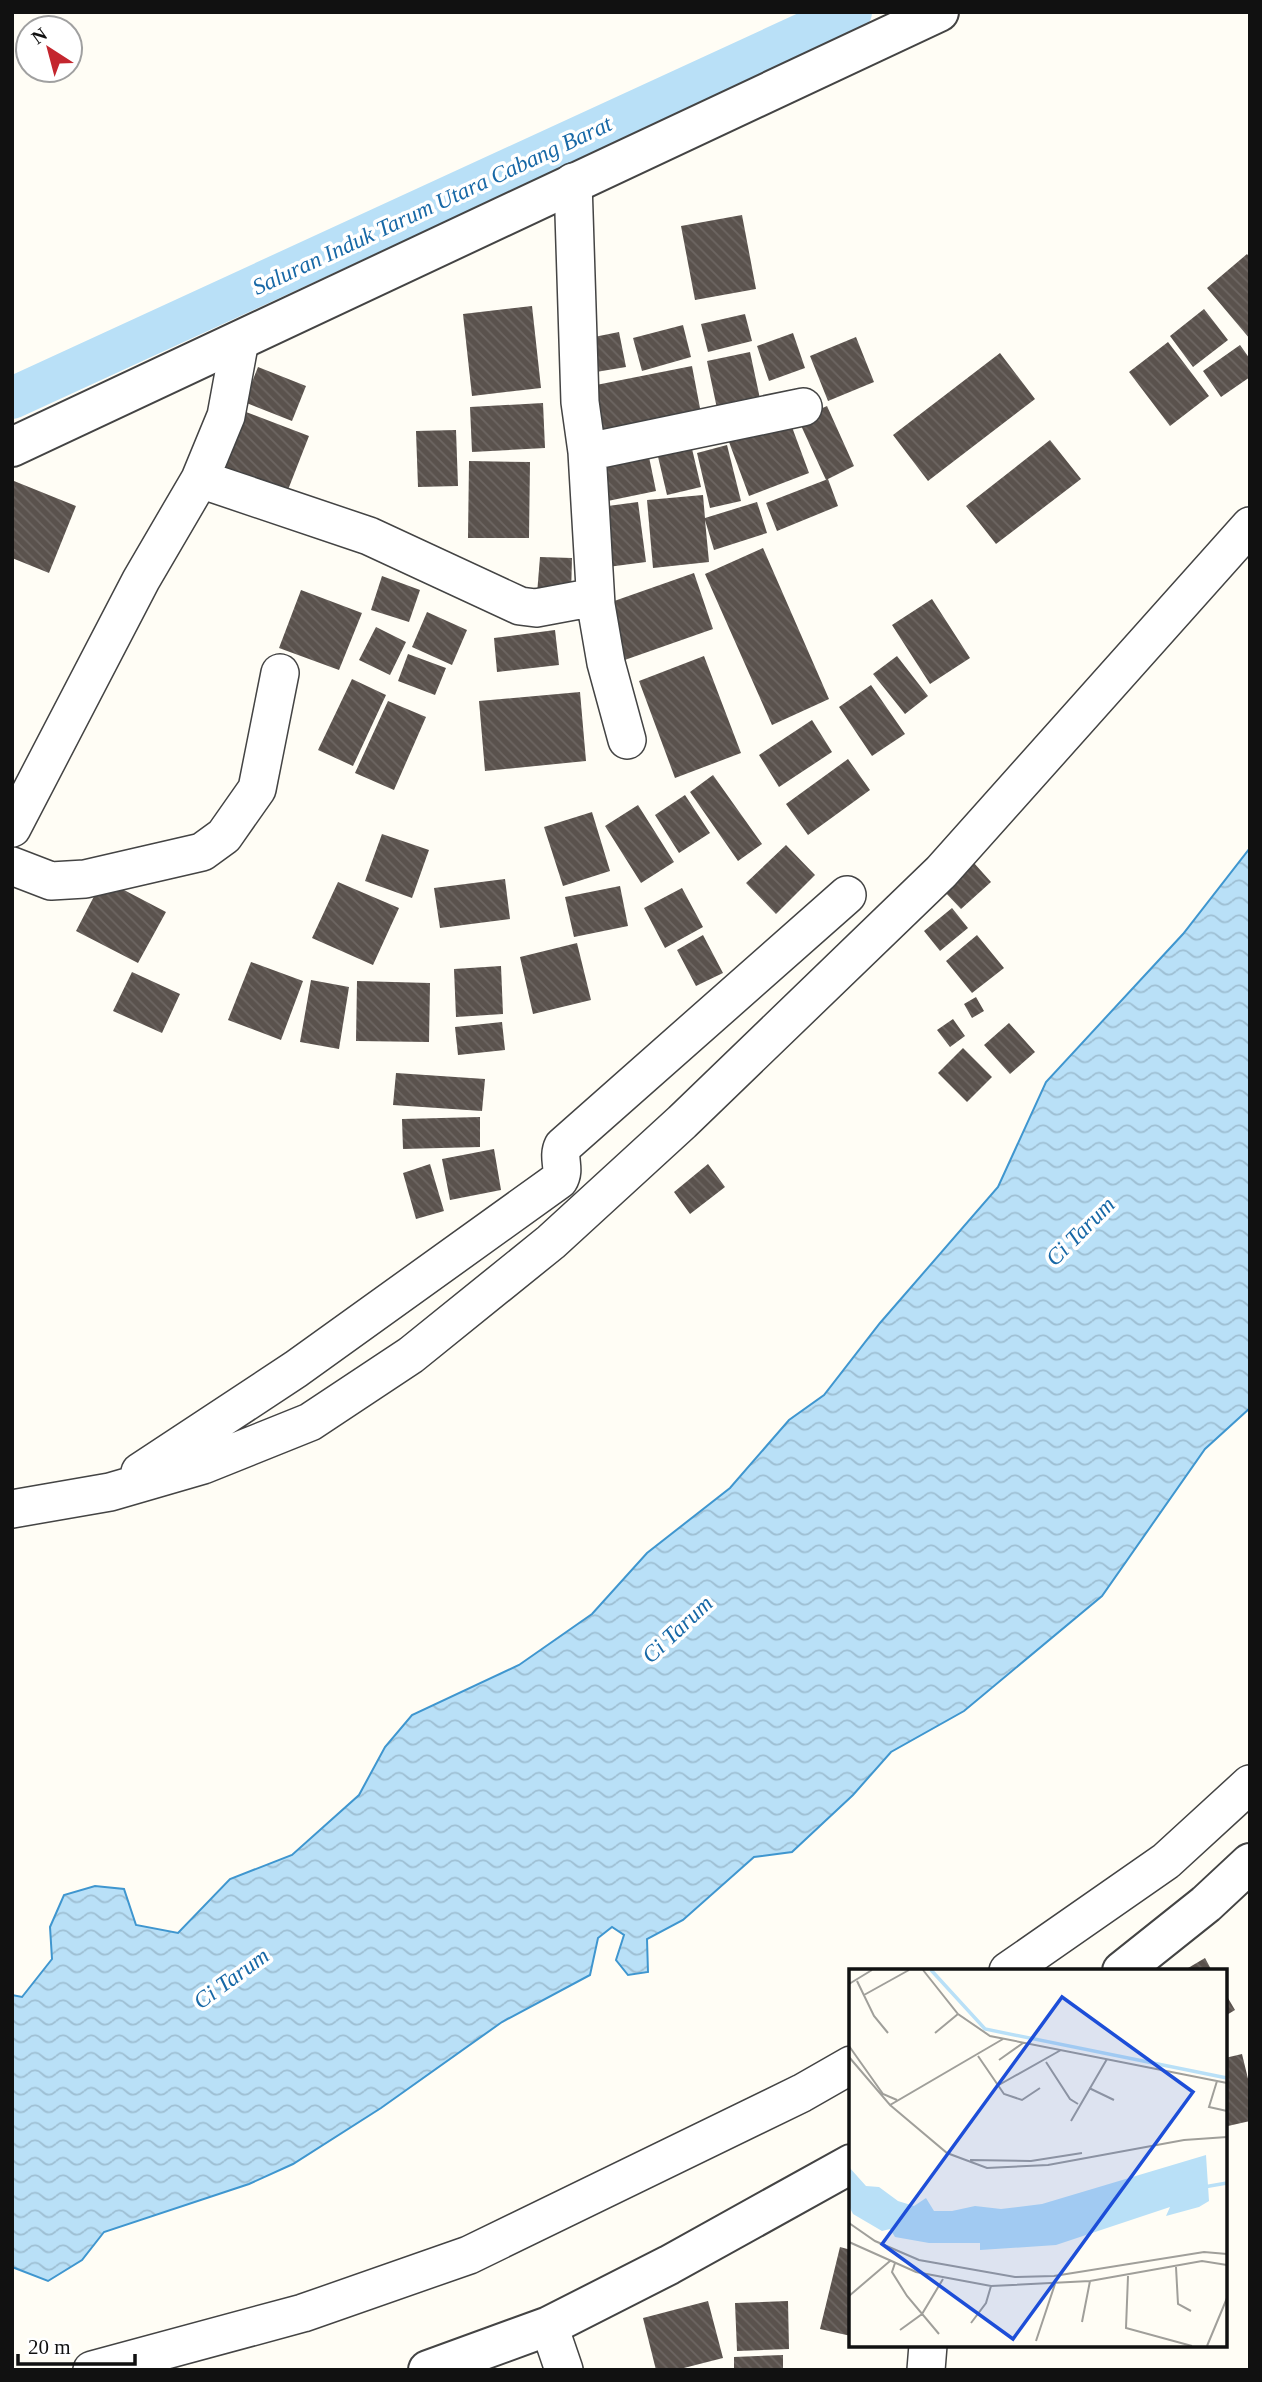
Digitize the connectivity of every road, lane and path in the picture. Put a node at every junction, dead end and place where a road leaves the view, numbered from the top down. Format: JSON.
{"nodes":[{"id":1,"x":939,"y":12,"type":"edge"},
{"id":2,"x":573,"y":183,"type":"junction"},
{"id":3,"x":240,"y":340,"type":"junction"},
{"id":4,"x":803,"y":407,"type":"dead end"},
{"id":5,"x":12,"y":447,"type":"edge"},
{"id":6,"x":587,"y":452,"type":"junction"},
{"id":7,"x":200,"y":479,"type":"junction"},
{"id":8,"x":1250,"y":526,"type":"edge"},
{"id":9,"x":595,"y":597,"type":"junction"},
{"id":10,"x":280,"y":673,"type":"dead end"},
{"id":11,"x":627,"y":740,"type":"dead end"},
{"id":12,"x":12,"y":828,"type":"edge"},
{"id":13,"x":12,"y":866,"type":"edge"},
{"id":14,"x":847,"y":895,"type":"dead end"},
{"id":15,"x":110,"y":1492,"type":"junction"},
{"id":16,"x":12,"y":1509,"type":"edge"},
{"id":17,"x":1250,"y":1784,"type":"edge"},
{"id":18,"x":1250,"y":1863,"type":"edge"},
{"id":19,"x":1011,"y":1969,"type":"edge"},
{"id":20,"x":1125,"y":1969,"type":"edge"},
{"id":21,"x":849,"y":2066,"type":"edge"},
{"id":22,"x":849,"y":2165,"type":"edge"},
{"id":23,"x":550,"y":2326,"type":"junction"},
{"id":24,"x":928,"y":2347,"type":"edge"},
{"id":25,"x":92,"y":2370,"type":"edge"},
{"id":26,"x":429,"y":2370,"type":"edge"},
{"id":27,"x":564,"y":2370,"type":"edge"},
{"id":28,"x":926,"y":2370,"type":"edge"}],
"edges":[{"from":1,"to":2,"type":"street"},
{"from":2,"to":3,"type":"street"},
{"from":2,"to":6,"type":"street"},
{"from":3,"to":5,"type":"street"},
{"from":3,"to":7,"type":"street"},
{"from":4,"to":6,"type":"street"},
{"from":6,"to":9,"type":"street"},
{"from":7,"to":9,"type":"street"},
{"from":7,"to":12,"type":"street"},
{"from":8,"to":15,"type":"street"},
{"from":9,"to":11,"type":"street"},
{"from":10,"to":13,"type":"street"},
{"from":14,"to":15,"type":"street"},
{"from":15,"to":16,"type":"street"},
{"from":17,"to":19,"type":"street"},
{"from":18,"to":20,"type":"street"},
{"from":21,"to":25,"type":"street"},
{"from":22,"to":23,"type":"street"},
{"from":23,"to":26,"type":"street"},
{"from":23,"to":27,"type":"street"},
{"from":24,"to":28,"type":"street"}]}
